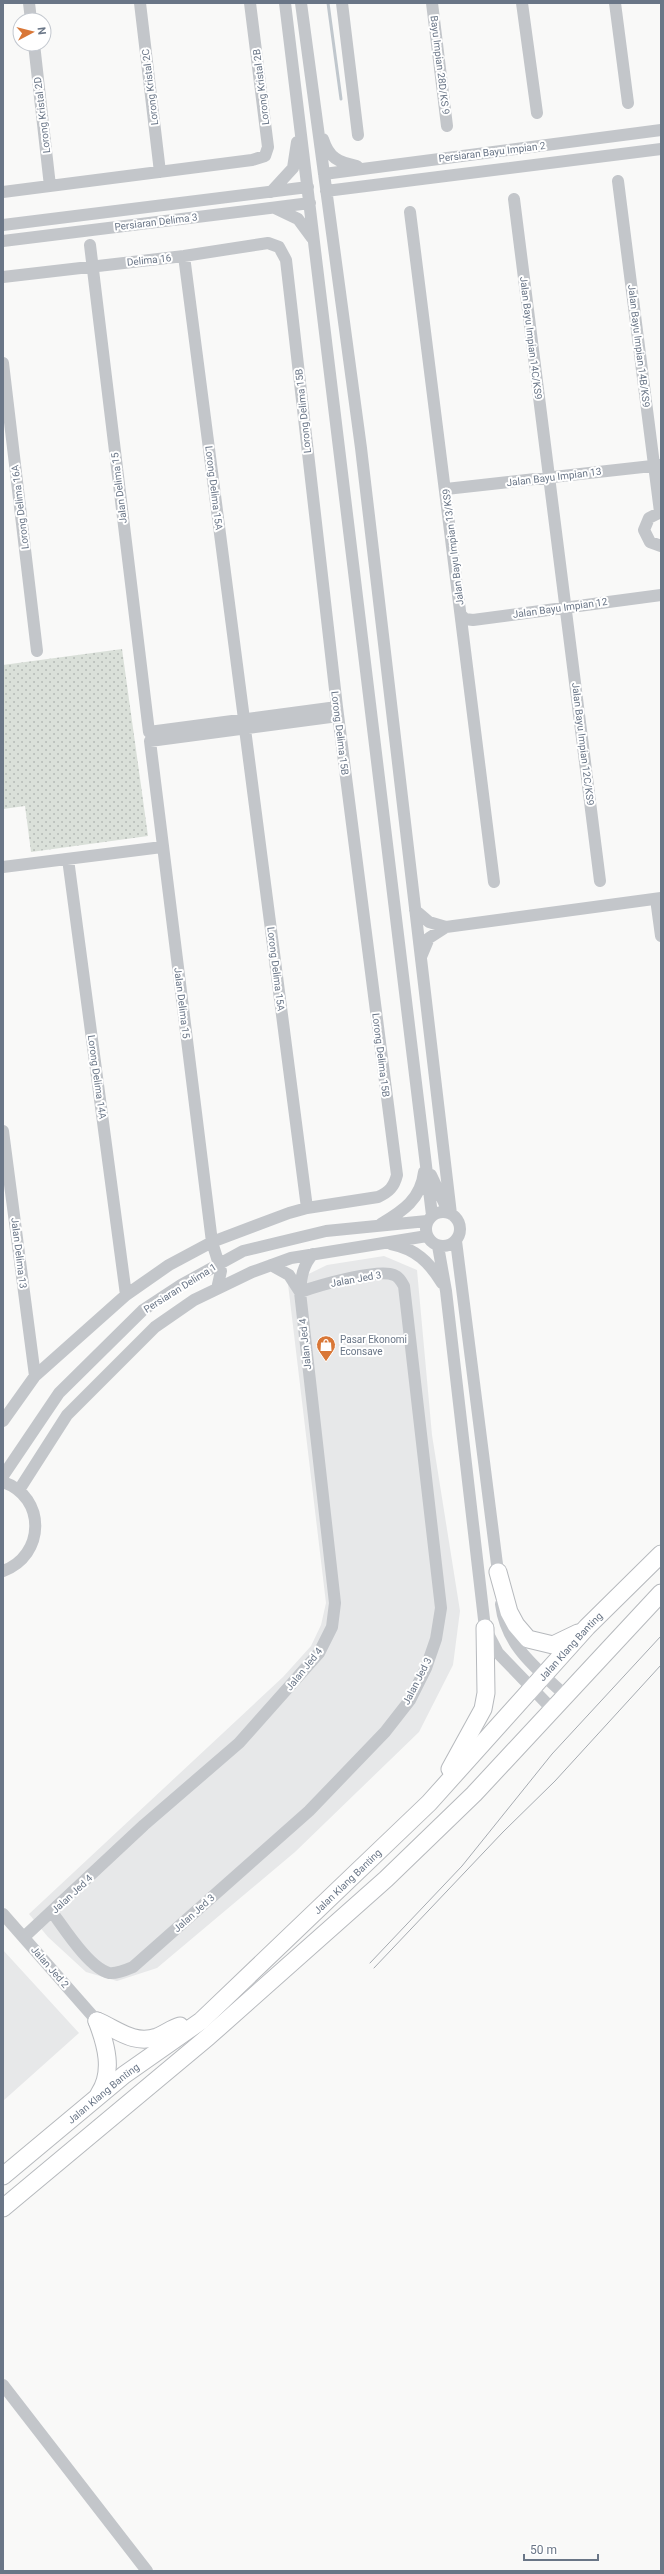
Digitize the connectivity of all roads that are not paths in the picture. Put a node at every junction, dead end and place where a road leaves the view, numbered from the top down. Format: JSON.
{"nodes":[{"id":1,"x":140,"y":3,"type":"edge"},
{"id":2,"x":250,"y":3,"type":"edge"},
{"id":3,"x":285,"y":3,"type":"edge"},
{"id":4,"x":301,"y":3,"type":"edge"},
{"id":5,"x":342,"y":3,"type":"edge"},
{"id":6,"x":432,"y":3,"type":"edge"},
{"id":7,"x":522,"y":3,"type":"edge"},
{"id":8,"x":615,"y":3,"type":"edge"},
{"id":9,"x":35,"y":52,"type":"edge"},
{"id":10,"x":628,"y":103,"type":"dead end"},
{"id":11,"x":537,"y":113,"type":"dead end"},
{"id":12,"x":316,"y":117,"type":"junction"},
{"id":13,"x":299,"y":119,"type":"junction"},
{"id":14,"x":448,"y":126,"type":"dead end"},
{"id":15,"x":661,"y":130,"type":"edge"},
{"id":16,"x":358,"y":135,"type":"dead end"},
{"id":17,"x":661,"y":149,"type":"edge"},
{"id":18,"x":368,"y":168,"type":"junction"},
{"id":19,"x":160,"y":172,"type":"junction"},
{"id":20,"x":324,"y":174,"type":"junction"},
{"id":21,"x":618,"y":181,"type":"dead end"},
{"id":22,"x":50,"y":186,"type":"junction"},
{"id":23,"x":308,"y":187,"type":"junction"},
{"id":24,"x":348,"y":188,"type":"junction"},
{"id":25,"x":326,"y":191,"type":"junction"},
{"id":26,"x":3,"y":192,"type":"edge"},
{"id":27,"x":271,"y":192,"type":"junction"},
{"id":28,"x":514,"y":199,"type":"dead end"},
{"id":29,"x":310,"y":203,"type":"junction"},
{"id":30,"x":274,"y":208,"type":"junction"},
{"id":31,"x":410,"y":212,"type":"dead end"},
{"id":32,"x":330,"y":218,"type":"junction"},
{"id":33,"x":3,"y":225,"type":"edge"},
{"id":34,"x":112,"y":228,"type":"junction"},
{"id":35,"x":70,"y":233,"type":"junction"},
{"id":36,"x":3,"y":241,"type":"edge"},
{"id":37,"x":315,"y":243,"type":"junction"},
{"id":38,"x":90,"y":245,"type":"junction"},
{"id":39,"x":184,"y":256,"type":"junction"},
{"id":40,"x":286,"y":260,"type":"joint"},
{"id":41,"x":92,"y":266,"type":"junction"},
{"id":42,"x":3,"y":277,"type":"edge"},
{"id":43,"x":3,"y":363,"type":"edge"},
{"id":44,"x":657,"y":465,"type":"edge"},
{"id":45,"x":549,"y":478,"type":"junction"},
{"id":46,"x":446,"y":489,"type":"junction"},
{"id":47,"x":661,"y":512,"type":"edge"},
{"id":48,"x":661,"y":546,"type":"edge"},
{"id":49,"x":661,"y":595,"type":"edge"},
{"id":50,"x":564,"y":606,"type":"junction"},
{"id":51,"x":461,"y":615,"type":"junction"},
{"id":52,"x":37,"y":652,"type":"dead end"},
{"id":53,"x":337,"y":712,"type":"junction"},
{"id":54,"x":244,"y":724,"type":"junction"},
{"id":55,"x":150,"y":736,"type":"junction"},
{"id":56,"x":162,"y":848,"type":"junction"},
{"id":57,"x":68,"y":859,"type":"junction"},
{"id":58,"x":3,"y":867,"type":"edge"},
{"id":59,"x":600,"y":881,"type":"dead end"},
{"id":60,"x":494,"y":882,"type":"dead end"},
{"id":61,"x":659,"y":898,"type":"edge"},
{"id":62,"x":415,"y":910,"type":"junction"},
{"id":63,"x":446,"y":927,"type":"junction"},
{"id":64,"x":661,"y":936,"type":"edge"},
{"id":65,"x":420,"y":958,"type":"junction"},
{"id":66,"x":3,"y":1130,"type":"edge"},
{"id":67,"x":425,"y":1159,"type":"junction"},
{"id":68,"x":307,"y":1208,"type":"junction"},
{"id":69,"x":450,"y":1213,"type":"junction"},
{"id":70,"x":430,"y":1218,"type":"junction"},
{"id":71,"x":378,"y":1226,"type":"junction"},
{"id":72,"x":427,"y":1236,"type":"junction"},
{"id":73,"x":456,"y":1241,"type":"junction"},
{"id":74,"x":212,"y":1242,"type":"junction"},
{"id":75,"x":385,"y":1243,"type":"junction"},
{"id":76,"x":438,"y":1246,"type":"junction"},
{"id":77,"x":313,"y":1254,"type":"junction"},
{"id":78,"x":218,"y":1263,"type":"junction"},
{"id":79,"x":271,"y":1265,"type":"junction"},
{"id":80,"x":242,"y":1278,"type":"junction"},
{"id":81,"x":216,"y":1289,"type":"junction"},
{"id":82,"x":446,"y":1291,"type":"junction"},
{"id":83,"x":300,"y":1292,"type":"junction"},
{"id":84,"x":126,"y":1295,"type":"junction"},
{"id":85,"x":35,"y":1376,"type":"junction"},
{"id":86,"x":3,"y":1421,"type":"edge"},
{"id":87,"x":3,"y":1476,"type":"edge"},
{"id":88,"x":3,"y":1482,"type":"edge"},
{"id":89,"x":19,"y":1490,"type":"junction"},
{"id":90,"x":661,"y":1554,"type":"edge"},
{"id":91,"x":3,"y":1571,"type":"edge"},
{"id":92,"x":498,"y":1572,"type":"junction"},
{"id":93,"x":661,"y":1593,"type":"edge"},
{"id":94,"x":587,"y":1627,"type":"junction"},
{"id":95,"x":485,"y":1628,"type":"junction"},
{"id":96,"x":539,"y":1682,"type":"junction"},
{"id":97,"x":565,"y":1695,"type":"junction"},
{"id":98,"x":552,"y":1709,"type":"junction"},
{"id":99,"x":429,"y":1803,"type":"junction"},
{"id":100,"x":52,"y":1912,"type":"junction"},
{"id":101,"x":3,"y":1914,"type":"edge"},
{"id":102,"x":24,"y":1937,"type":"junction"},
{"id":103,"x":97,"y":2021,"type":"junction"},
{"id":104,"x":201,"y":2021,"type":"junction"},
{"id":105,"x":98,"y":2096,"type":"junction"},
{"id":106,"x":10,"y":2168,"type":"edge"},
{"id":107,"x":3,"y":2176,"type":"edge"},
{"id":108,"x":3,"y":2208,"type":"edge"},
{"id":109,"x":3,"y":2385,"type":"edge"},
{"id":110,"x":146,"y":2571,"type":"edge"}],
"edges":[{"from":1,"to":19,"type":"street","name":"Lorong Kristal 2C"},
{"from":2,"to":19,"type":"street","name":"Lorong Kristal 2B"},
{"from":3,"to":13,"type":"street"},
{"from":4,"to":12,"type":"street"},
{"from":5,"to":16,"type":"street"},
{"from":6,"to":14,"type":"street","name":"Bayu Impian 28D/KS 9"},
{"from":7,"to":11,"type":"street"},
{"from":8,"to":10,"type":"street"},
{"from":9,"to":22,"type":"street","name":"Lorong Kristal 2D"},
{"from":12,"to":18,"type":"street"},
{"from":12,"to":20,"type":"street"},
{"from":13,"to":23,"type":"street"},
{"from":13,"to":27,"type":"street"},
{"from":15,"to":18,"type":"street","name":"Persiaran Bayu Impian 2"},
{"from":17,"to":24,"type":"street","name":"Persiaran Bayu Impian 2"},
{"from":18,"to":20,"type":"street","name":"Persiaran Bayu Impian 2"},
{"from":19,"to":22,"type":"street"},
{"from":20,"to":25,"type":"street"},
{"from":21,"to":44,"type":"street","name":"Jalan Bayu Impian 14B/KS9"},
{"from":22,"to":26,"type":"street"},
{"from":23,"to":27,"type":"street","name":"Persiaran Delima 3"},
{"from":23,"to":29,"type":"street"},
{"from":24,"to":25,"type":"street","name":"Persiaran Bayu Impian 2"},
{"from":24,"to":32,"type":"street"},
{"from":25,"to":32,"type":"street"},
{"from":27,"to":33,"type":"street","name":"Persiaran Delima 3"},
{"from":28,"to":45,"type":"street","name":"Jalan Bayu Impian 14C/KS9"},
{"from":29,"to":30,"type":"street","name":"Persiaran Delima 3"},
{"from":29,"to":37,"type":"street"},
{"from":30,"to":34,"type":"street","name":"Persiaran Delima 3"},
{"from":30,"to":37,"type":"street"},
{"from":31,"to":46,"type":"street","name":"Jalan Bayu Impian 13/KS9"},
{"from":32,"to":62,"type":"street"},
{"from":34,"to":35,"type":"street","name":"Persiaran Delima 3"},
{"from":34,"to":38,"type":"street"},
{"from":35,"to":36,"type":"street","name":"Persiaran Delima 3"},
{"from":35,"to":38,"type":"street"},
{"from":37,"to":67,"type":"street"},
{"from":38,"to":41,"type":"street","name":"Jalan Delima 15"},
{"from":39,"to":40,"type":"street","name":"Delima 16"},
{"from":39,"to":41,"type":"street","name":"Delima 16"},
{"from":39,"to":54,"type":"street","name":"Lorong Delima 15A"},
{"from":40,"to":53,"type":"street","name":"Lorong Delima 15B"},
{"from":41,"to":42,"type":"street","name":"Delima 16"},
{"from":41,"to":55,"type":"street","name":"Jalan Delima 15"},
{"from":43,"to":52,"type":"street","name":"Lorong Delima 16A"},
{"from":44,"to":45,"type":"street","name":"Jalan Bayu Impian 13"},
{"from":44,"to":47,"type":"street","name":"Jalan Bayu Impian 14B/KS9"},
{"from":45,"to":46,"type":"street","name":"Jalan Bayu Impian 13"},
{"from":45,"to":50,"type":"street","name":"Jalan Bayu Impian 14C/KS9"},
{"from":46,"to":51,"type":"street","name":"Jalan Bayu Impian 13/KS9"},
{"from":47,"to":48,"type":"street"},
{"from":49,"to":50,"type":"street","name":"Jalan Bayu Impian 12"},
{"from":50,"to":51,"type":"street","name":"Jalan Bayu Impian 12"},
{"from":50,"to":59,"type":"street","name":"Jalan Bayu Impian 12C/KS9"},
{"from":51,"to":60,"type":"street","name":"Jalan Bayu Impian 13/KS9"},
{"from":53,"to":54,"type":"street"},
{"from":53,"to":68,"type":"street","name":"Lorong Delima 15B"},
{"from":54,"to":55,"type":"street"},
{"from":54,"to":68,"type":"street","name":"Lorong Delima 15A"},
{"from":55,"to":56,"type":"street","name":"Jalan Delima 15"},
{"from":56,"to":57,"type":"street"},
{"from":56,"to":74,"type":"street","name":"Jalan Delima 15"},
{"from":57,"to":58,"type":"street"},
{"from":57,"to":84,"type":"street","name":"Lorong Delima 14A"},
{"from":61,"to":63,"type":"street"},
{"from":61,"to":64,"type":"street"},
{"from":62,"to":63,"type":"street"},
{"from":62,"to":65,"type":"street"},
{"from":63,"to":65,"type":"street"},
{"from":65,"to":69,"type":"street"},
{"from":66,"to":85,"type":"street","name":"Jalan Delima 13"},
{"from":67,"to":69,"type":"street"},
{"from":67,"to":70,"type":"street"},
{"from":67,"to":71,"type":"street"},
{"from":68,"to":74,"type":"street"},
{"from":69,"to":70,"type":"street"},
{"from":69,"to":73,"type":"street"},
{"from":70,"to":71,"type":"street","name":"Persiaran Delima 1"},
{"from":70,"to":72,"type":"street"},
{"from":71,"to":78,"type":"street","name":"Persiaran Delima 1"},
{"from":72,"to":75,"type":"street","name":"Persiaran Delima 1"},
{"from":72,"to":76,"type":"street"},
{"from":73,"to":76,"type":"street"},
{"from":73,"to":92,"type":"street"},
{"from":74,"to":78,"type":"street","name":"Jalan Delima 15"},
{"from":74,"to":84,"type":"street"},
{"from":75,"to":77,"type":"street","name":"Persiaran Delima 1"},
{"from":75,"to":82,"type":"street"},
{"from":76,"to":82,"type":"street"},
{"from":77,"to":79,"type":"street","name":"Persiaran Delima 1"},
{"from":77,"to":83,"type":"street","name":"Jalan Jed 4"},
{"from":78,"to":80,"type":"street"},
{"from":78,"to":81,"type":"street","name":"Jalan Delima 15"},
{"from":78,"to":87,"type":"street","name":"Persiaran Delima 1"},
{"from":79,"to":80,"type":"street","name":"Persiaran Delima 1"},
{"from":79,"to":83,"type":"street","name":"Jalan Jed 4"},
{"from":80,"to":81,"type":"street","name":"Persiaran Delima 1"},
{"from":81,"to":89,"type":"street","name":"Persiaran Delima 1"},
{"from":82,"to":95,"type":"street"},
{"from":83,"to":100,"type":"street","name":"Jalan Jed 4"},
{"from":83,"to":100,"type":"street","name":"Jalan Jed 3"},
{"from":84,"to":85,"type":"street"},
{"from":85,"to":86,"type":"street"},
{"from":88,"to":89,"type":"street"},
{"from":89,"to":91,"type":"street"},
{"from":90,"to":94,"type":"highway","name":"Jalan Klang Banting"},
{"from":92,"to":94,"type":"highway"},
{"from":92,"to":96,"type":"street"},
{"from":93,"to":97,"type":"highway"},
{"from":94,"to":96,"type":"highway","name":"Jalan Klang Banting"},
{"from":95,"to":96,"type":"street"},
{"from":95,"to":99,"type":"highway"},
{"from":96,"to":97,"type":"street"},
{"from":96,"to":98,"type":"street"},
{"from":96,"to":99,"type":"highway","name":"Jalan Klang Banting"},
{"from":97,"to":98,"type":"highway"},
{"from":98,"to":108,"type":"highway"},
{"from":99,"to":104,"type":"highway","name":"Jalan Klang Banting"},
{"from":100,"to":102,"type":"street","name":"Jalan Jed 4"},
{"from":101,"to":102,"type":"street","name":"Jalan Jed 2"},
{"from":102,"to":103,"type":"street","name":"Jalan Jed 2"},
{"from":103,"to":104,"type":"highway"},
{"from":103,"to":105,"type":"highway"},
{"from":104,"to":105,"type":"highway","name":"Jalan Klang Banting"},
{"from":105,"to":106,"type":"highway","name":"Jalan Klang Banting"},
{"from":106,"to":107,"type":"highway","name":"Jalan Klang Banting"},
{"from":109,"to":110,"type":"street"}]}
